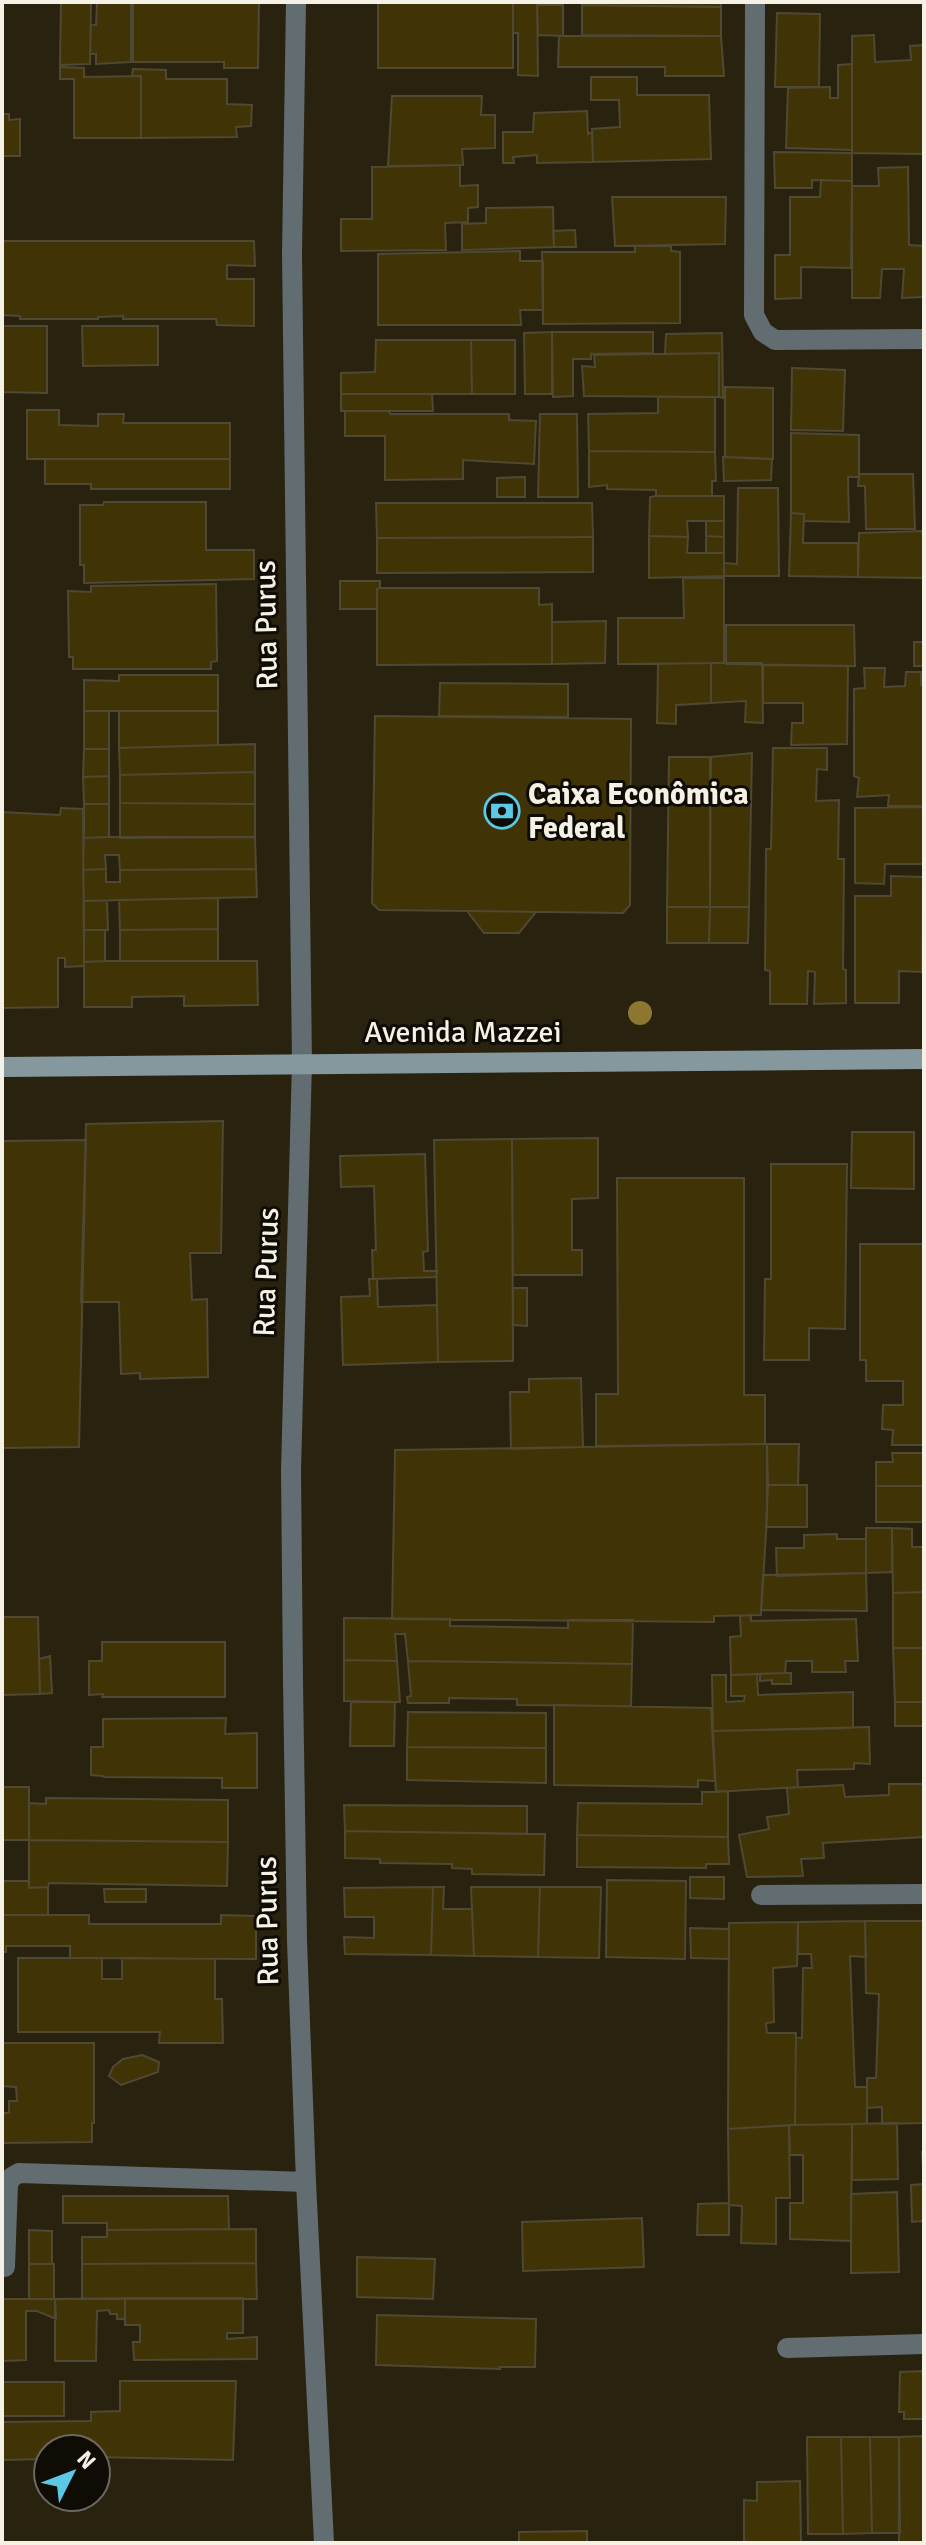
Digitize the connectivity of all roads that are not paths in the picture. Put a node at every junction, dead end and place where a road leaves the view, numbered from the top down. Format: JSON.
{"nodes":[{"id":1,"x":296,"y":2,"type":"edge"},
{"id":2,"x":755,"y":2,"type":"edge"},
{"id":3,"x":924,"y":339,"type":"edge"},
{"id":4,"x":924,"y":1059,"type":"edge"},
{"id":5,"x":302,"y":1063,"type":"junction"},
{"id":6,"x":2,"y":1067,"type":"edge"},
{"id":7,"x":924,"y":1894,"type":"edge"},
{"id":8,"x":761,"y":1895,"type":"dead end"},
{"id":9,"x":306,"y":2182,"type":"junction"},
{"id":10,"x":5,"y":2267,"type":"dead end"},
{"id":11,"x":924,"y":2344,"type":"edge"},
{"id":12,"x":787,"y":2348,"type":"dead end"},
{"id":13,"x":324,"y":2543,"type":"edge"}],
"edges":[{"from":1,"to":5,"type":"street","name":"Rua Purus"},
{"from":2,"to":3,"type":"street"},
{"from":4,"to":5,"type":"street","name":"Avenida Mazzei"},
{"from":5,"to":6,"type":"street","name":"Avenida Mazzei"},
{"from":5,"to":9,"type":"street","name":"Rua Purus"},
{"from":7,"to":8,"type":"street"},
{"from":9,"to":10,"type":"street"},
{"from":9,"to":13,"type":"street","name":"Rua Purus"},
{"from":11,"to":12,"type":"street"}]}
